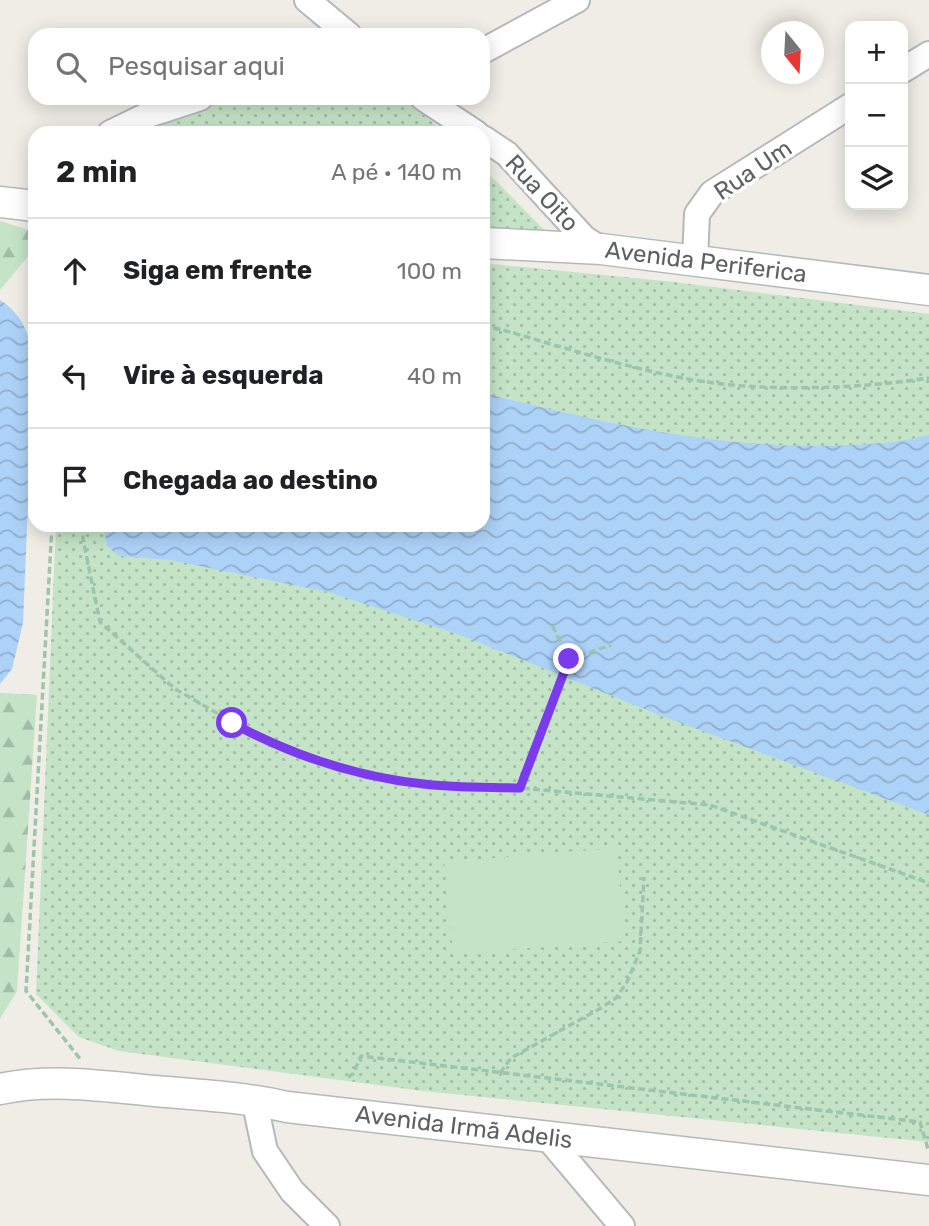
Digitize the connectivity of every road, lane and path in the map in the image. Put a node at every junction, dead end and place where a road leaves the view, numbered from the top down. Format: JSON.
{"nodes":[{"id":1,"x":307,"y":0,"type":"edge"},
{"id":2,"x":577,"y":0,"type":"edge"},
{"id":3,"x":341,"y":28,"type":"edge"},
{"id":4,"x":490,"y":47,"type":"edge"},
{"id":5,"x":929,"y":54,"type":"edge"},
{"id":6,"x":908,"y":67,"type":"edge"},
{"id":7,"x":179,"y":105,"type":"edge"},
{"id":8,"x":433,"y":105,"type":"edge"},
{"id":9,"x":845,"y":109,"type":"edge"},
{"id":10,"x":124,"y":126,"type":"edge"},
{"id":11,"x":465,"y":126,"type":"edge"},
{"id":12,"x":490,"y":143,"type":"edge"},
{"id":13,"x":0,"y":202,"type":"edge"},
{"id":14,"x":28,"y":205,"type":"edge"},
{"id":15,"x":490,"y":243,"type":"edge"},
{"id":16,"x":601,"y":249,"type":"junction"},
{"id":17,"x":695,"y":259,"type":"junction"},
{"id":18,"x":929,"y":290,"type":"edge"},
{"id":19,"x":490,"y":328,"type":"edge"},
{"id":20,"x":929,"y":378,"type":"edge"},
{"id":21,"x":52,"y":532,"type":"edge"},
{"id":22,"x":83,"y":532,"type":"edge"},
{"id":23,"x":551,"y":623,"type":"dead end"},
{"id":24,"x":611,"y":645,"type":"dead end"},
{"id":25,"x":569,"y":659,"type":"junction"},
{"id":26,"x":520,"y":788,"type":"junction"},
{"id":27,"x":644,"y":877,"type":"dead end"},
{"id":28,"x":929,"y":883,"type":"edge"},
{"id":29,"x":500,"y":1073,"type":"junction"},
{"id":30,"x":348,"y":1077,"type":"dead end"},
{"id":31,"x":102,"y":1086,"type":"junction"},
{"id":32,"x":0,"y":1089,"type":"edge"},
{"id":33,"x":254,"y":1100,"type":"junction"},
{"id":34,"x":547,"y":1137,"type":"junction"},
{"id":35,"x":928,"y":1149,"type":"edge"},
{"id":36,"x":929,"y":1180,"type":"edge"},
{"id":37,"x":327,"y":1226,"type":"edge"},
{"id":38,"x":622,"y":1226,"type":"edge"}],
"edges":[{"from":1,"to":3,"type":"street"},
{"from":2,"to":4,"type":"street"},
{"from":5,"to":6,"type":"street"},
{"from":7,"to":10,"type":"street"},
{"from":8,"to":11,"type":"street"},
{"from":9,"to":17,"type":"street","name":"Rua Um"},
{"from":12,"to":16,"type":"street","name":"Rua Oito"},
{"from":13,"to":14,"type":"street"},
{"from":15,"to":16,"type":"street","name":"Avenida Periferica"},
{"from":16,"to":17,"type":"street","name":"Avenida Periferica"},
{"from":17,"to":18,"type":"street","name":"Avenida Periferica"},
{"from":19,"to":20,"type":"path"},
{"from":21,"to":31,"type":"path"},
{"from":22,"to":26,"type":"path"},
{"from":23,"to":25,"type":"path"},
{"from":24,"to":25,"type":"path"},
{"from":25,"to":26,"type":"path"},
{"from":26,"to":28,"type":"path"},
{"from":27,"to":29,"type":"path"},
{"from":29,"to":30,"type":"path"},
{"from":29,"to":35,"type":"path"},
{"from":31,"to":32,"type":"street","name":"Avenida Irmã Adelis"},
{"from":31,"to":33,"type":"street","name":"Avenida Irmã Adelis"},
{"from":33,"to":34,"type":"street","name":"Avenida Irmã Adelis"},
{"from":33,"to":37,"type":"street"},
{"from":34,"to":36,"type":"street","name":"Avenida Irmã Adelis"},
{"from":34,"to":38,"type":"street"}]}
